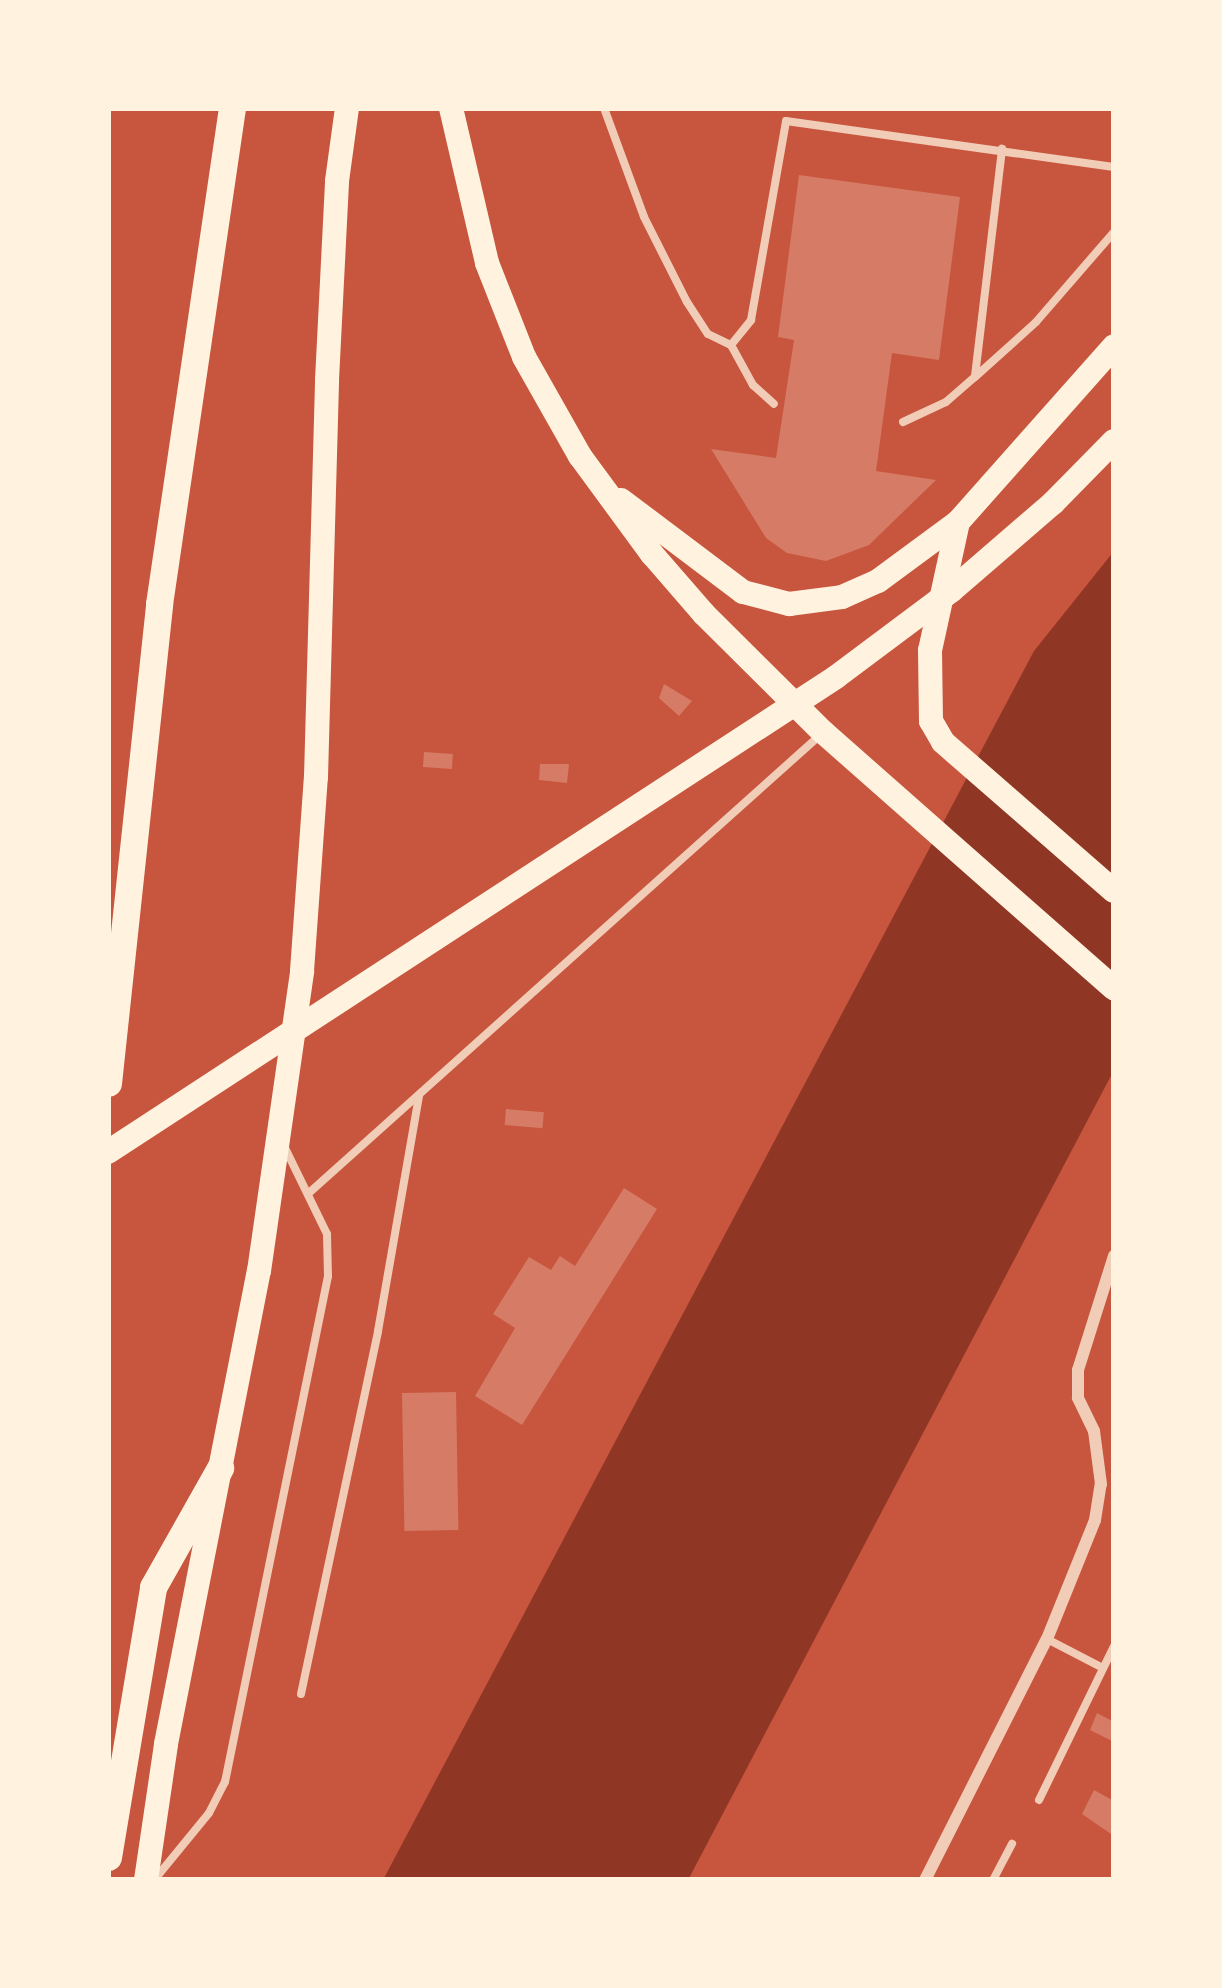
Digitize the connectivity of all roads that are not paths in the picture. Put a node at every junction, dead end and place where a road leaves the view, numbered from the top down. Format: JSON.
{"nodes":[{"id":1,"x":232,"y":108,"type":"edge"},
{"id":2,"x":347,"y":108,"type":"edge"},
{"id":3,"x":452,"y":108,"type":"edge"},
{"id":4,"x":604,"y":108,"type":"edge"},
{"id":5,"x":1002,"y":149,"type":"junction"},
{"id":6,"x":1114,"y":167,"type":"edge"},
{"id":7,"x":1114,"y":232,"type":"edge"},
{"id":8,"x":731,"y":345,"type":"junction"},
{"id":9,"x":1114,"y":346,"type":"edge"},
{"id":10,"x":975,"y":377,"type":"junction"},
{"id":11,"x":774,"y":404,"type":"dead end"},
{"id":12,"x":903,"y":422,"type":"dead end"},
{"id":13,"x":1114,"y":441,"type":"edge"},
{"id":14,"x":604,"y":489,"type":"junction"},
{"id":15,"x":958,"y":522,"type":"junction"},
{"id":16,"x":823,"y":733,"type":"junction"},
{"id":17,"x":1114,"y":891,"type":"edge"},
{"id":18,"x":1114,"y":988,"type":"edge"},
{"id":19,"x":108,"y":1083,"type":"edge"},
{"id":20,"x":420,"y":1093,"type":"junction"},
{"id":21,"x":280,"y":1138,"type":"junction"},
{"id":22,"x":108,"y":1152,"type":"edge"},
{"id":23,"x":310,"y":1192,"type":"junction"},
{"id":24,"x":1114,"y":1256,"type":"edge"},
{"id":25,"x":220,"y":1468,"type":"junction"},
{"id":26,"x":1048,"y":1639,"type":"junction"},
{"id":27,"x":1114,"y":1646,"type":"edge"},
{"id":28,"x":1103,"y":1668,"type":"junction"},
{"id":29,"x":301,"y":1694,"type":"dead end"},
{"id":30,"x":1039,"y":1800,"type":"dead end"},
{"id":31,"x":1012,"y":1844,"type":"dead end"},
{"id":32,"x":108,"y":1857,"type":"edge"},
{"id":33,"x":150,"y":1880,"type":"edge"},
{"id":34,"x":925,"y":1880,"type":"edge"},
{"id":35,"x":993,"y":1880,"type":"edge"}],
"edges":[{"from":1,"to":19,"type":"highway"},
{"from":2,"to":21,"type":"highway"},
{"from":3,"to":14,"type":"highway"},
{"from":4,"to":8,"type":"lane"},
{"from":5,"to":6,"type":"lane"},
{"from":5,"to":8,"type":"lane"},
{"from":5,"to":10,"type":"lane"},
{"from":7,"to":10,"type":"lane"},
{"from":8,"to":11,"type":"lane"},
{"from":9,"to":15,"type":"highway"},
{"from":10,"to":12,"type":"lane"},
{"from":13,"to":22,"type":"highway"},
{"from":14,"to":15,"type":"highway"},
{"from":14,"to":16,"type":"highway"},
{"from":15,"to":17,"type":"highway"},
{"from":16,"to":18,"type":"highway"},
{"from":16,"to":20,"type":"lane"},
{"from":20,"to":23,"type":"lane"},
{"from":20,"to":29,"type":"lane"},
{"from":21,"to":23,"type":"lane"},
{"from":21,"to":25,"type":"highway"},
{"from":23,"to":33,"type":"lane"},
{"from":24,"to":26,"type":"street"},
{"from":25,"to":32,"type":"highway"},
{"from":25,"to":33,"type":"highway"},
{"from":26,"to":28,"type":"lane"},
{"from":26,"to":34,"type":"street"},
{"from":27,"to":28,"type":"lane"},
{"from":28,"to":30,"type":"lane"},
{"from":31,"to":35,"type":"lane"}]}
